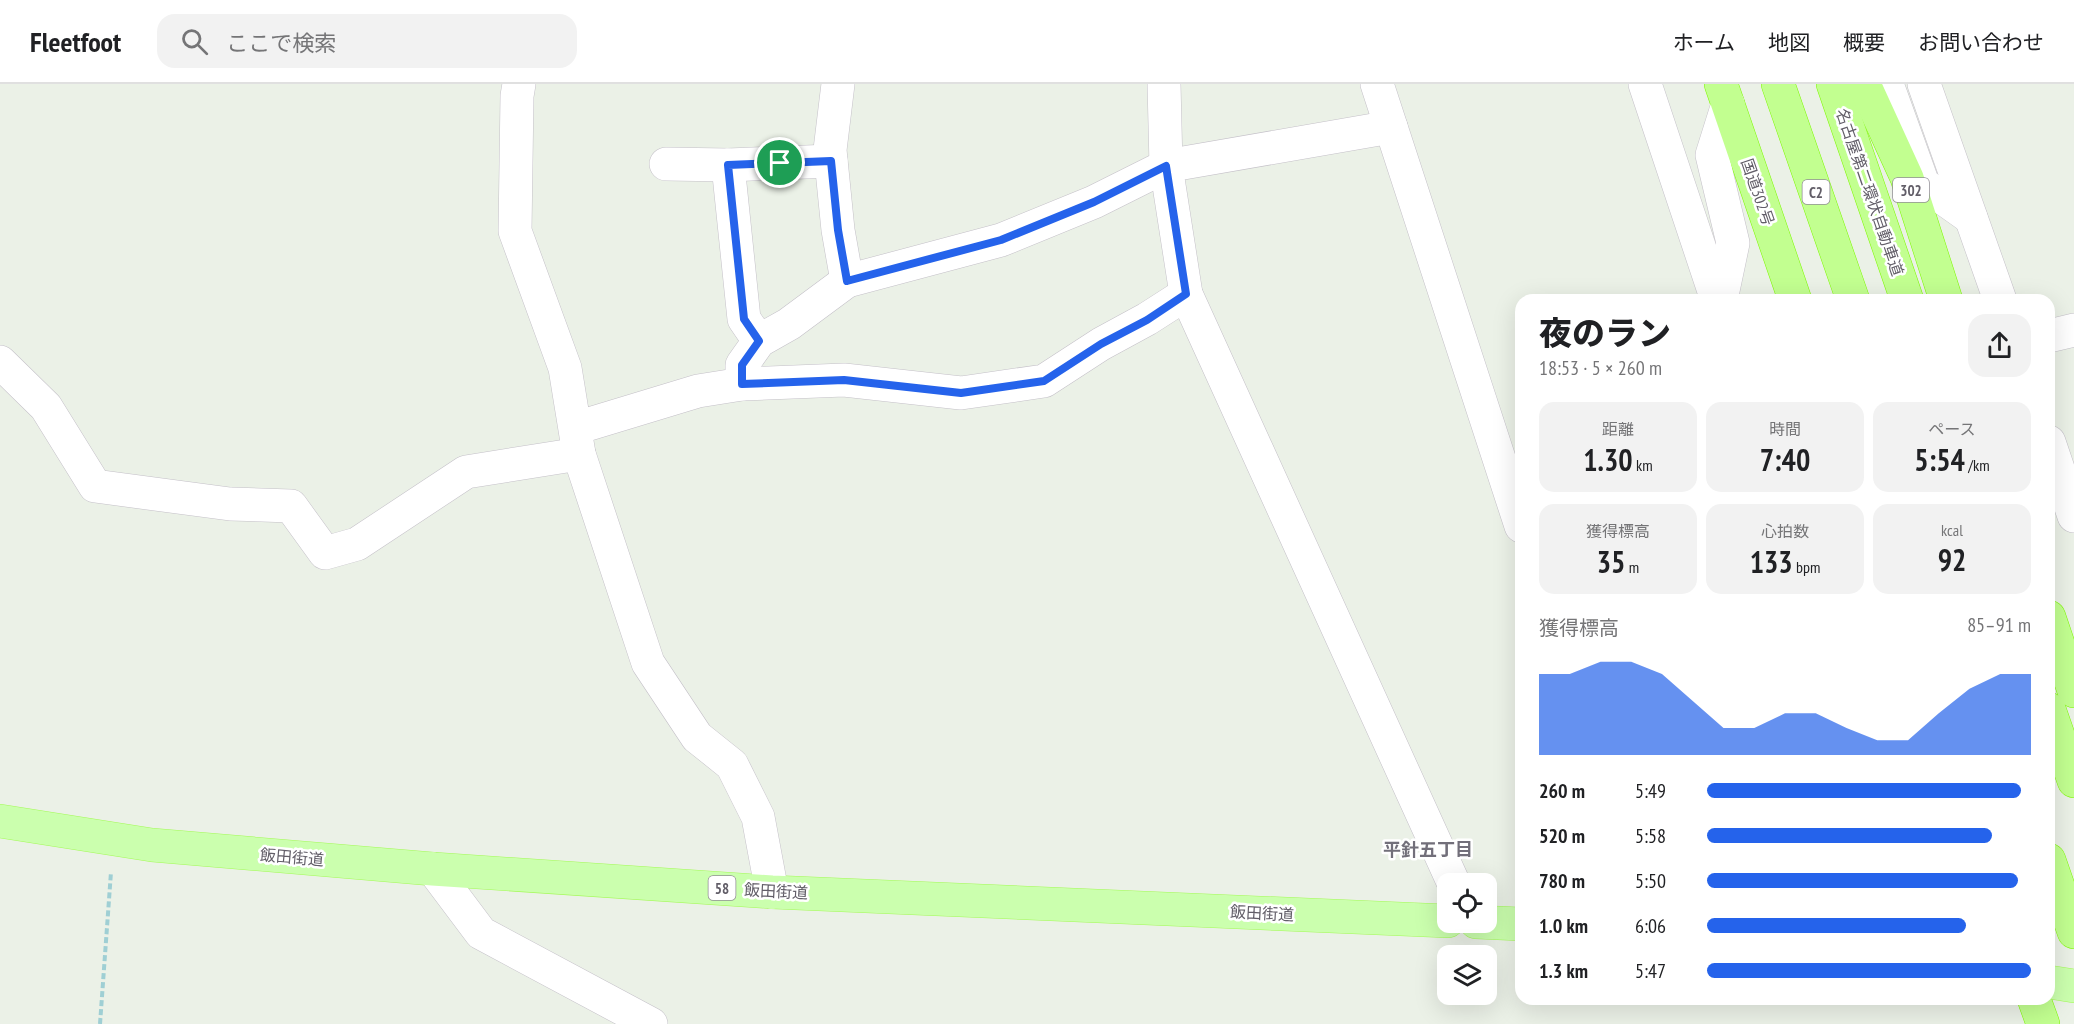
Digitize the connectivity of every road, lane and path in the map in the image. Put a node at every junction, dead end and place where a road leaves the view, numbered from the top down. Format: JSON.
{"nodes":[{"id":1,"x":519,"y":84,"type":"edge"},
{"id":2,"x":838,"y":84,"type":"edge"},
{"id":3,"x":1164,"y":84,"type":"edge"},
{"id":4,"x":1377,"y":84,"type":"edge"},
{"id":5,"x":1645,"y":84,"type":"edge"},
{"id":6,"x":1778,"y":84,"type":"edge"},
{"id":7,"x":1833,"y":84,"type":"edge"},
{"id":8,"x":1864,"y":84,"type":"edge"},
{"id":9,"x":1887,"y":84,"type":"edge"},
{"id":10,"x":1924,"y":84,"type":"edge"},
{"id":11,"x":1725,"y":94,"type":"edge"},
{"id":12,"x":1391,"y":127,"type":"junction"},
{"id":13,"x":831,"y":161,"type":"junction"},
{"id":14,"x":666,"y":164,"type":"dead end"},
{"id":15,"x":728,"y":165,"type":"junction"},
{"id":16,"x":1166,"y":166,"type":"junction"},
{"id":17,"x":1971,"y":218,"type":"junction"},
{"id":18,"x":847,"y":281,"type":"junction"},
{"id":19,"x":1186,"y":294,"type":"junction"},
{"id":20,"x":1717,"y":294,"type":"edge"},
{"id":21,"x":1720,"y":294,"type":"edge"},
{"id":22,"x":1793,"y":294,"type":"edge"},
{"id":23,"x":1851,"y":294,"type":"edge"},
{"id":24,"x":1905,"y":294,"type":"edge"},
{"id":25,"x":1944,"y":294,"type":"edge"},
{"id":26,"x":1998,"y":294,"type":"edge"},
{"id":27,"x":2074,"y":330,"type":"edge"},
{"id":28,"x":2055,"y":335,"type":"edge"},
{"id":29,"x":759,"y":341,"type":"junction"},
{"id":30,"x":0,"y":362,"type":"edge"},
{"id":31,"x":742,"y":384,"type":"junction"},
{"id":32,"x":577,"y":441,"type":"junction"},
{"id":33,"x":2055,"y":473,"type":"edge"},
{"id":34,"x":1515,"y":508,"type":"edge"},
{"id":35,"x":2074,"y":516,"type":"edge"},
{"id":36,"x":2055,"y":635,"type":"edge"},
{"id":37,"x":2074,"y":691,"type":"edge"},
{"id":38,"x":2055,"y":726,"type":"edge"},
{"id":39,"x":2074,"y":781,"type":"edge"},
{"id":40,"x":0,"y":821,"type":"edge"},
{"id":41,"x":113,"y":839,"type":"junction"},
{"id":42,"x":432,"y":869,"type":"junction"},
{"id":43,"x":1449,"y":873,"type":"edge"},
{"id":44,"x":2055,"y":877,"type":"edge"},
{"id":45,"x":772,"y":892,"type":"junction"},
{"id":46,"x":1437,"y":921,"type":"edge"},
{"id":47,"x":1497,"y":923,"type":"edge"},
{"id":48,"x":1515,"y":924,"type":"edge"},
{"id":49,"x":2074,"y":932,"type":"edge"},
{"id":50,"x":2055,"y":983,"type":"edge"},
{"id":51,"x":2074,"y":986,"type":"edge"},
{"id":52,"x":2036,"y":1005,"type":"edge"},
{"id":53,"x":100,"y":1024,"type":"edge"},
{"id":54,"x":651,"y":1024,"type":"edge"},
{"id":55,"x":2043,"y":1024,"type":"edge"}],
"edges":[{"from":1,"to":32,"type":"street"},
{"from":2,"to":13,"type":"street"},
{"from":3,"to":16,"type":"street"},
{"from":4,"to":12,"type":"street"},
{"from":5,"to":20,"type":"street"},
{"from":6,"to":23,"type":"highway","number":"C2"},
{"from":7,"to":24,"type":"highway","name":"名古屋第二環状自動車道"},
{"from":8,"to":25,"type":"highway","number":"302"},
{"from":9,"to":17,"type":"street"},
{"from":10,"to":17,"type":"street"},
{"from":11,"to":21,"type":"street"},
{"from":11,"to":22,"type":"highway","name":"国道302号"},
{"from":12,"to":16,"type":"street"},
{"from":12,"to":34,"type":"street"},
{"from":13,"to":15,"type":"street"},
{"from":13,"to":18,"type":"street"},
{"from":14,"to":15,"type":"street"},
{"from":15,"to":29,"type":"street"},
{"from":16,"to":18,"type":"street"},
{"from":16,"to":19,"type":"street"},
{"from":17,"to":26,"type":"street"},
{"from":18,"to":29,"type":"street"},
{"from":19,"to":31,"type":"street"},
{"from":19,"to":43,"type":"street"},
{"from":27,"to":28,"type":"street"},
{"from":29,"to":31,"type":"street"},
{"from":30,"to":32,"type":"street"},
{"from":31,"to":32,"type":"street"},
{"from":32,"to":45,"type":"street"},
{"from":33,"to":35,"type":"street"},
{"from":36,"to":37,"type":"highway"},
{"from":38,"to":39,"type":"highway"},
{"from":40,"to":41,"type":"main road","name":"飯田街道","number":"58"},
{"from":41,"to":42,"type":"main road","name":"飯田街道","number":"58"},
{"from":41,"to":53,"type":"path"},
{"from":42,"to":45,"type":"main road","name":"飯田街道","number":"58"},
{"from":42,"to":54,"type":"street"},
{"from":44,"to":49,"type":"highway"},
{"from":45,"to":46,"type":"main road","name":"飯田街道","number":"58"},
{"from":47,"to":48,"type":"main road"},
{"from":50,"to":51,"type":"main road"},
{"from":52,"to":55,"type":"highway"}]}
